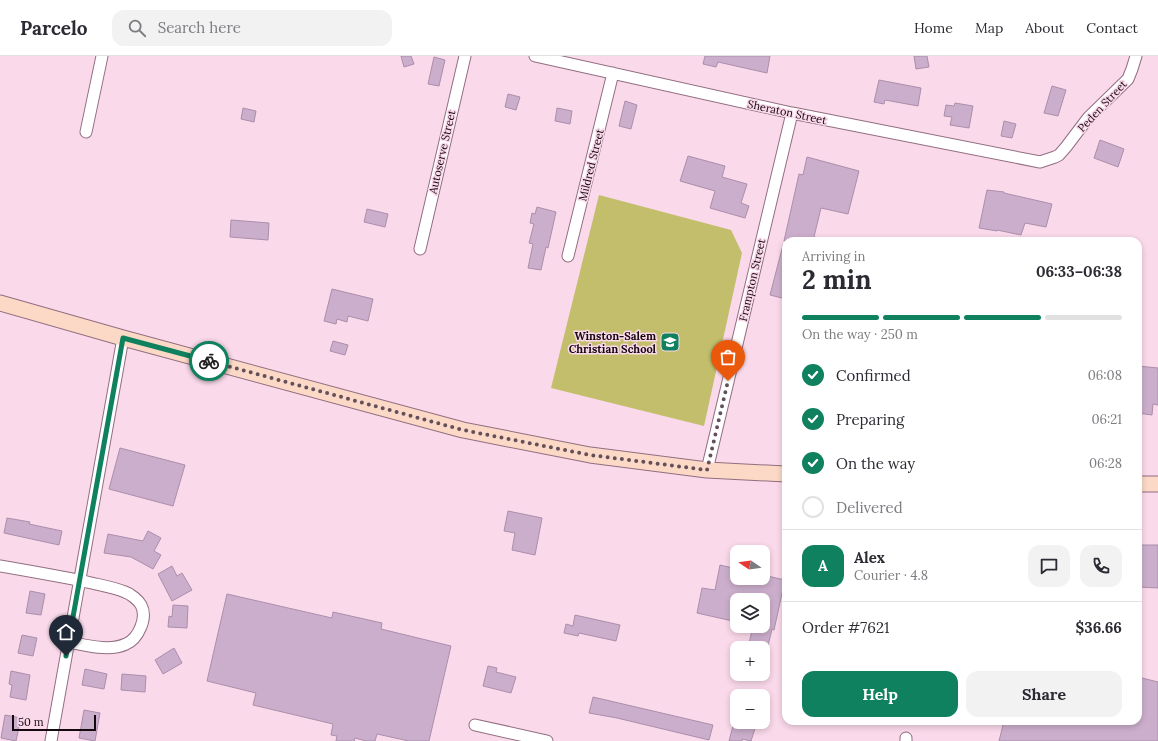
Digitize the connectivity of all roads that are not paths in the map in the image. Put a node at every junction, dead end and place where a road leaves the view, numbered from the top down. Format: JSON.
{"nodes":[{"id":1,"x":102,"y":56,"type":"edge"},
{"id":2,"x":464,"y":56,"type":"edge"},
{"id":3,"x":535,"y":56,"type":"edge"},
{"id":4,"x":1136,"y":56,"type":"edge"},
{"id":5,"x":613,"y":73,"type":"junction"},
{"id":6,"x":792,"y":113,"type":"junction"},
{"id":7,"x":86,"y":132,"type":"dead end"},
{"id":8,"x":1040,"y":162,"type":"joint"},
{"id":9,"x":420,"y":249,"type":"dead end"},
{"id":10,"x":568,"y":256,"type":"dead end"},
{"id":11,"x":0,"y":303,"type":"edge"},
{"id":12,"x":123,"y":338,"type":"junction"},
{"id":13,"x":707,"y":470,"type":"junction"},
{"id":14,"x":782,"y":474,"type":"edge"},
{"id":15,"x":1142,"y":484,"type":"edge"},
{"id":16,"x":1158,"y":484,"type":"edge"},
{"id":17,"x":0,"y":566,"type":"edge"},
{"id":18,"x":80,"y":581,"type":"junction"},
{"id":19,"x":69,"y":642,"type":"junction"},
{"id":20,"x":475,"y":725,"type":"dead end"},
{"id":21,"x":51,"y":741,"type":"edge"},
{"id":22,"x":547,"y":741,"type":"edge"}],
"edges":[{"from":1,"to":7,"type":"street"},
{"from":2,"to":9,"type":"street","name":"Autoserve Street"},
{"from":3,"to":5,"type":"street","name":"Sheraton Street"},
{"from":4,"to":8,"type":"street","name":"Peden Street"},
{"from":5,"to":6,"type":"street","name":"Sheraton Street"},
{"from":5,"to":10,"type":"street","name":"Mildred Street"},
{"from":6,"to":8,"type":"street","name":"Sheraton Street"},
{"from":6,"to":13,"type":"street","name":"Frampton Street"},
{"from":11,"to":12,"type":"main road"},
{"from":12,"to":13,"type":"main road"},
{"from":12,"to":18,"type":"street"},
{"from":13,"to":14,"type":"main road"},
{"from":15,"to":16,"type":"main road"},
{"from":17,"to":18,"type":"street"},
{"from":18,"to":19,"type":"street"},
{"from":18,"to":19,"type":"street"},
{"from":19,"to":21,"type":"street"},
{"from":20,"to":22,"type":"street"}]}
